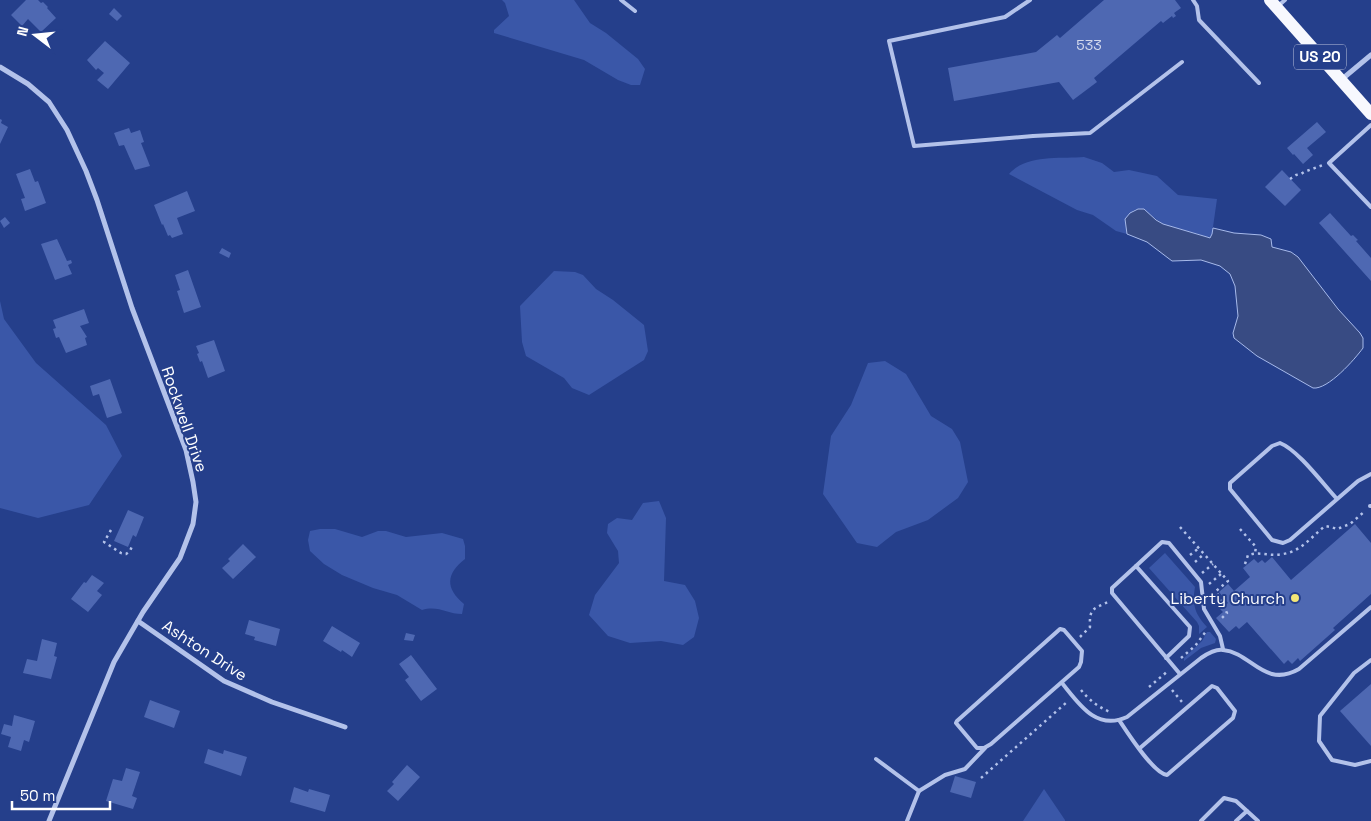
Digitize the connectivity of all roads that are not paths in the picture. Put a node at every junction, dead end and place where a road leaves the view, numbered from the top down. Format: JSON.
{"nodes":[{"id":1,"x":621,"y":0,"type":"edge"},
{"id":2,"x":1030,"y":0,"type":"edge"},
{"id":3,"x":1193,"y":0,"type":"edge"},
{"id":4,"x":1277,"y":2,"type":"edge"},
{"id":5,"x":635,"y":11,"type":"dead end"},
{"id":6,"x":1371,"y":55,"type":"edge"},
{"id":7,"x":1182,"y":62,"type":"dead end"},
{"id":8,"x":0,"y":67,"type":"edge"},
{"id":9,"x":1341,"y":80,"type":"junction"},
{"id":10,"x":1259,"y":84,"type":"dead end"},
{"id":11,"x":1371,"y":114,"type":"edge"},
{"id":12,"x":1371,"y":125,"type":"edge"},
{"id":13,"x":1371,"y":207,"type":"edge"},
{"id":14,"x":1371,"y":474,"type":"edge"},
{"id":15,"x":1337,"y":499,"type":"junction"},
{"id":16,"x":1136,"y":566,"type":"junction"},
{"id":17,"x":1371,"y":607,"type":"edge"},
{"id":18,"x":138,"y":621,"type":"junction"},
{"id":19,"x":1222,"y":650,"type":"junction"},
{"id":20,"x":1166,"y":658,"type":"junction"},
{"id":21,"x":1371,"y":660,"type":"edge"},
{"id":22,"x":1180,"y":674,"type":"junction"},
{"id":23,"x":1062,"y":683,"type":"junction"},
{"id":24,"x":1119,"y":720,"type":"junction"},
{"id":25,"x":345,"y":727,"type":"dead end"},
{"id":26,"x":986,"y":747,"type":"junction"},
{"id":27,"x":1140,"y":748,"type":"junction"},
{"id":28,"x":876,"y":759,"type":"dead end"},
{"id":29,"x":1371,"y":761,"type":"edge"},
{"id":30,"x":919,"y":791,"type":"junction"},
{"id":31,"x":1247,"y":811,"type":"junction"},
{"id":32,"x":49,"y":821,"type":"edge"},
{"id":33,"x":907,"y":821,"type":"edge"},
{"id":34,"x":1201,"y":821,"type":"edge"},
{"id":35,"x":1236,"y":821,"type":"edge"},
{"id":36,"x":1258,"y":821,"type":"edge"}],
"edges":[{"from":1,"to":5,"type":"lane"},
{"from":2,"to":7,"type":"lane"},
{"from":3,"to":10,"type":"lane"},
{"from":4,"to":9,"type":"main road","number":"US 20"},
{"from":6,"to":9,"type":"street"},
{"from":8,"to":18,"type":"street","name":"Rockwell Drive"},
{"from":9,"to":11,"type":"main road","number":"US 20"},
{"from":12,"to":13,"type":"lane"},
{"from":14,"to":15,"type":"lane"},
{"from":15,"to":15,"type":"lane"},
{"from":16,"to":19,"type":"lane"},
{"from":16,"to":20,"type":"lane"},
{"from":16,"to":20,"type":"lane"},
{"from":17,"to":19,"type":"lane"},
{"from":18,"to":25,"type":"street","name":"Ashton Drive"},
{"from":18,"to":32,"type":"street","name":"Rockwell Drive"},
{"from":19,"to":22,"type":"lane"},
{"from":20,"to":22,"type":"lane"},
{"from":21,"to":29,"type":"lane"},
{"from":22,"to":24,"type":"lane"},
{"from":23,"to":24,"type":"lane"},
{"from":23,"to":26,"type":"lane"},
{"from":23,"to":26,"type":"lane"},
{"from":24,"to":27,"type":"lane"},
{"from":26,"to":30,"type":"lane"},
{"from":27,"to":27,"type":"lane"},
{"from":28,"to":30,"type":"lane"},
{"from":30,"to":33,"type":"lane"},
{"from":31,"to":34,"type":"lane"},
{"from":31,"to":35,"type":"lane"},
{"from":31,"to":36,"type":"lane"}]}
